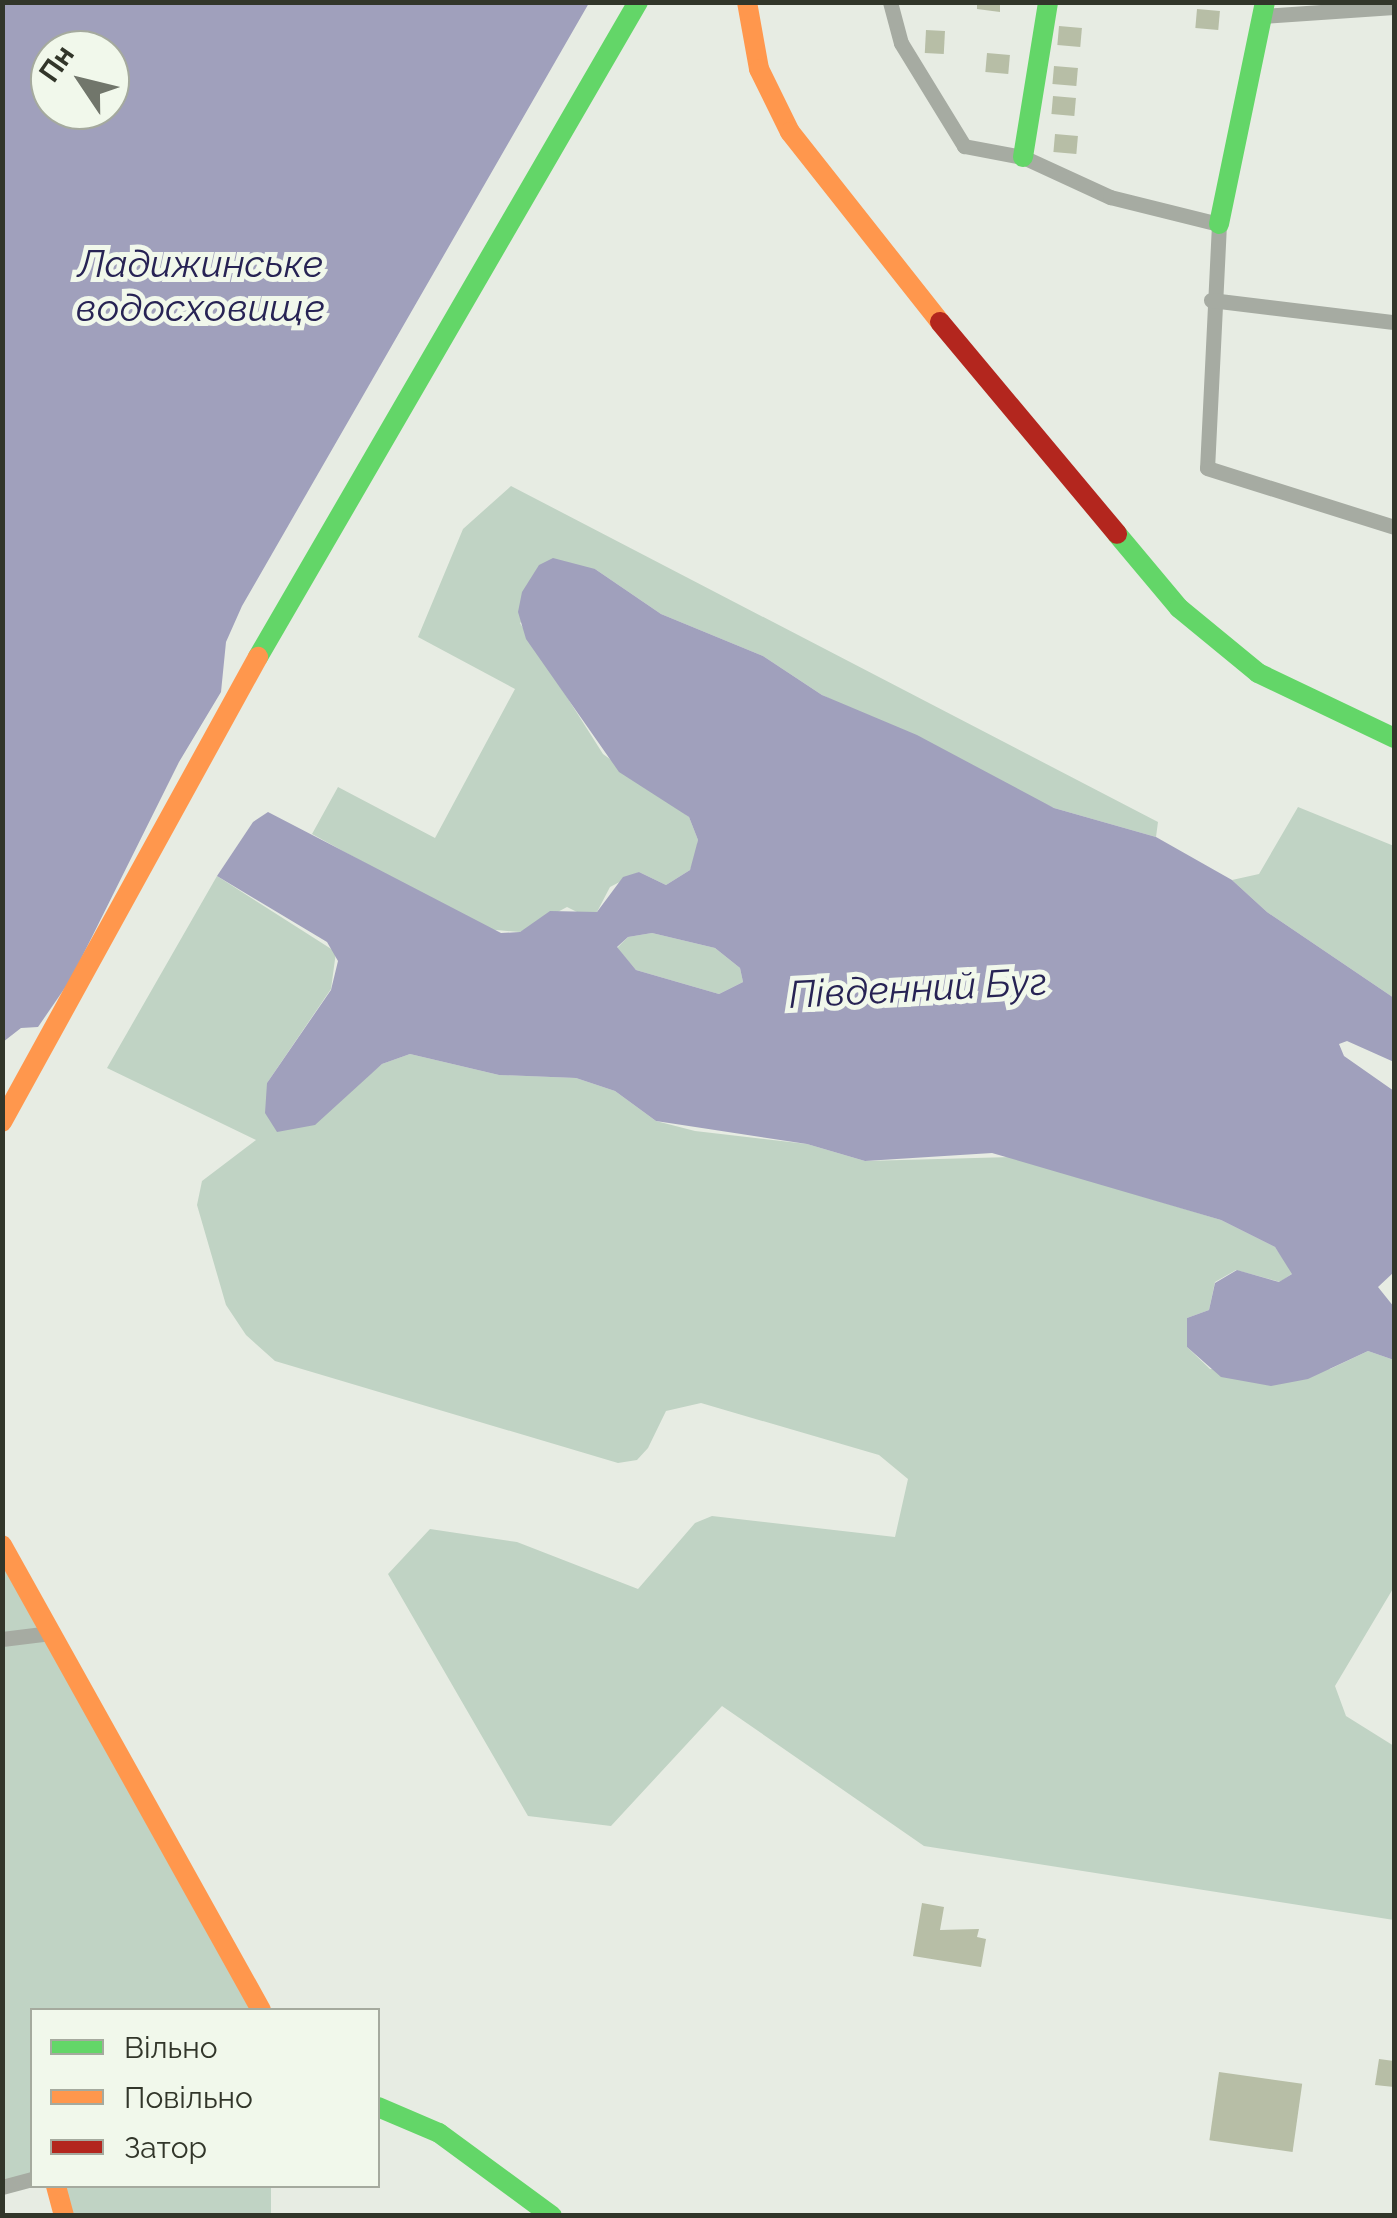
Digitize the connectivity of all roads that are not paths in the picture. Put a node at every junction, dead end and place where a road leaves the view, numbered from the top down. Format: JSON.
{"nodes":[{"id":1,"x":638,"y":2,"type":"edge"},
{"id":2,"x":747,"y":2,"type":"edge"},
{"id":3,"x":890,"y":2,"type":"edge"},
{"id":4,"x":1048,"y":2,"type":"edge"},
{"id":5,"x":1394,"y":7,"type":"edge"},
{"id":6,"x":1264,"y":9,"type":"edge"},
{"id":7,"x":1023,"y":157,"type":"junction"},
{"id":8,"x":1219,"y":224,"type":"junction"},
{"id":9,"x":1211,"y":300,"type":"junction"},
{"id":10,"x":1394,"y":322,"type":"edge"},
{"id":11,"x":1394,"y":527,"type":"edge"},
{"id":12,"x":1394,"y":738,"type":"edge"},
{"id":13,"x":2,"y":1122,"type":"edge"},
{"id":14,"x":2,"y":1545,"type":"edge"},
{"id":15,"x":51,"y":1633,"type":"junction"},
{"id":16,"x":2,"y":1639,"type":"edge"},
{"id":17,"x":259,"y":2008,"type":"edge"},
{"id":18,"x":380,"y":2109,"type":"edge"},
{"id":19,"x":30,"y":2180,"type":"edge"},
{"id":20,"x":2,"y":2187,"type":"edge"},
{"id":21,"x":57,"y":2188,"type":"edge"},
{"id":22,"x":64,"y":2216,"type":"edge"},
{"id":23,"x":552,"y":2216,"type":"edge"}],
"edges":[{"from":1,"to":13,"type":"street"},
{"from":2,"to":12,"type":"street"},
{"from":3,"to":7,"type":"street"},
{"from":4,"to":7,"type":"street"},
{"from":5,"to":6,"type":"street"},
{"from":6,"to":8,"type":"street"},
{"from":7,"to":8,"type":"street"},
{"from":8,"to":9,"type":"street"},
{"from":9,"to":10,"type":"street"},
{"from":9,"to":11,"type":"street"},
{"from":14,"to":15,"type":"street"},
{"from":15,"to":16,"type":"street"},
{"from":15,"to":17,"type":"street"},
{"from":18,"to":23,"type":"street"},
{"from":19,"to":20,"type":"street"},
{"from":21,"to":22,"type":"street"}]}
